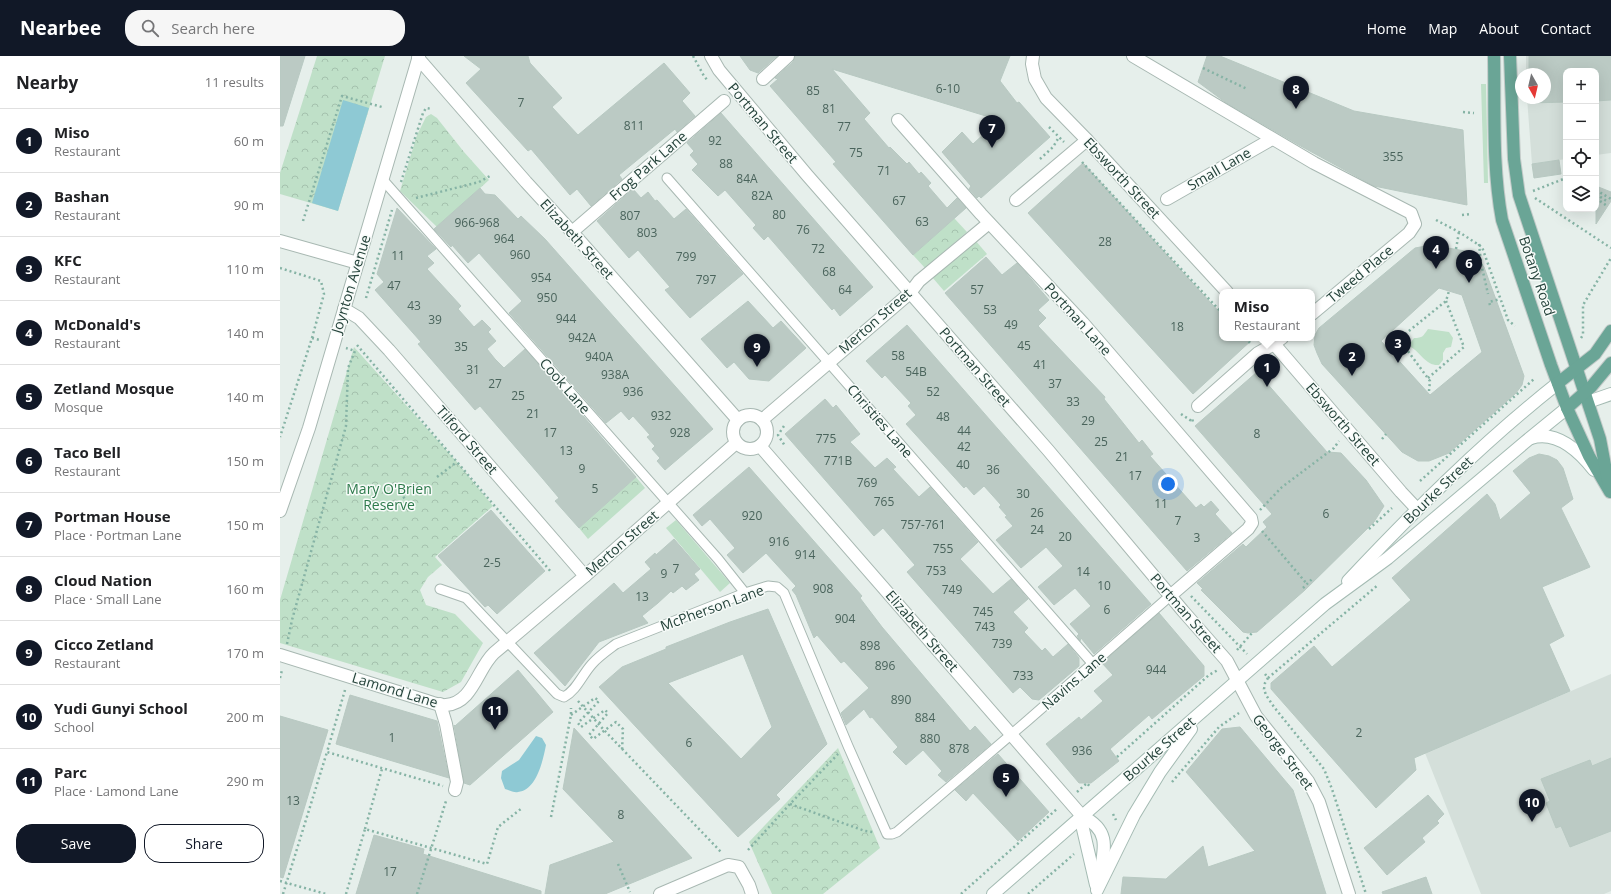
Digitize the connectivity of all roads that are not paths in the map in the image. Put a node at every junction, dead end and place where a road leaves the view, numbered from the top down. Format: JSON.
{"nodes":[{"id":1,"x":711,"y":56,"type":"edge"},
{"id":2,"x":788,"y":56,"type":"edge"},
{"id":3,"x":1033,"y":56,"type":"edge"},
{"id":4,"x":1133,"y":56,"type":"edge"},
{"id":5,"x":1494,"y":56,"type":"edge"},
{"id":6,"x":1510,"y":56,"type":"edge"},
{"id":7,"x":418,"y":57,"type":"edge"},
{"id":8,"x":763,"y":79,"type":"dead end"},
{"id":9,"x":724,"y":100,"type":"dead end"},
{"id":10,"x":898,"y":120,"type":"dead end"},
{"id":11,"x":1272,"y":139,"type":"junction"},
{"id":12,"x":1087,"y":140,"type":"junction"},
{"id":13,"x":667,"y":178,"type":"dead end"},
{"id":14,"x":383,"y":180,"type":"junction"},
{"id":15,"x":1167,"y":199,"type":"dead end"},
{"id":16,"x":1016,"y":200,"type":"dead end"},
{"id":17,"x":989,"y":223,"type":"junction"},
{"id":18,"x":572,"y":232,"type":"junction"},
{"id":19,"x":280,"y":241,"type":"edge"},
{"id":20,"x":358,"y":263,"type":"junction"},
{"id":21,"x":1224,"y":289,"type":"edge"},
{"id":22,"x":910,"y":293,"type":"junction"},
{"id":23,"x":344,"y":309,"type":"junction"},
{"id":24,"x":1315,"y":312,"type":"edge"},
{"id":25,"x":1611,"y":331,"type":"edge"},
{"id":26,"x":1274,"y":341,"type":"edge"},
{"id":27,"x":1276,"y":341,"type":"edge"},
{"id":28,"x":828,"y":362,"type":"junction"},
{"id":29,"x":1611,"y":363,"type":"edge"},
{"id":30,"x":1578,"y":368,"type":"junction"},
{"id":31,"x":1605,"y":376,"type":"edge"},
{"id":32,"x":1558,"y":383,"type":"junction"},
{"id":33,"x":1585,"y":392,"type":"junction"},
{"id":34,"x":1611,"y":394,"type":"edge"},
{"id":35,"x":1567,"y":408,"type":"junction"},
{"id":36,"x":1198,"y":412,"type":"road end"},
{"id":37,"x":738,"y":420,"type":"junction"},
{"id":38,"x":762,"y":420,"type":"junction"},
{"id":39,"x":1530,"y":438,"type":"junction"},
{"id":40,"x":736,"y":443,"type":"junction"},
{"id":41,"x":760,"y":446,"type":"junction"},
{"id":42,"x":1611,"y":493,"type":"edge"},
{"id":43,"x":668,"y":503,"type":"junction"},
{"id":44,"x":1417,"y":509,"type":"junction"},
{"id":45,"x":280,"y":511,"type":"edge"},
{"id":46,"x":1252,"y":523,"type":"joint"},
{"id":47,"x":585,"y":576,"type":"junction"},
{"id":48,"x":440,"y":589,"type":"dead end"},
{"id":49,"x":745,"y":593,"type":"junction"},
{"id":50,"x":1170,"y":596,"type":"junction"},
{"id":51,"x":1325,"y":604,"type":"junction"},
{"id":52,"x":507,"y":642,"type":"junction"},
{"id":53,"x":282,"y":655,"type":"edge"},
{"id":54,"x":1093,"y":664,"type":"junction"},
{"id":55,"x":1237,"y":680,"type":"junction"},
{"id":56,"x":440,"y":704,"type":"junction"},
{"id":57,"x":1203,"y":711,"type":"junction"},
{"id":58,"x":1012,"y":734,"type":"junction"},
{"id":59,"x":453,"y":789,"type":"road end"},
{"id":60,"x":1082,"y":816,"type":"junction"},
{"id":61,"x":889,"y":834,"type":"joint"},
{"id":62,"x":1097,"y":892,"type":"edge"},
{"id":63,"x":660,"y":894,"type":"edge"},
{"id":64,"x":752,"y":894,"type":"edge"},
{"id":65,"x":993,"y":894,"type":"edge"},
{"id":66,"x":1349,"y":894,"type":"edge"}],
"edges":[{"from":1,"to":22,"type":"street","name":"Portman Street"},
{"from":2,"to":8,"type":"street"},
{"from":3,"to":12,"type":"street","name":"Ebsworth Street"},
{"from":4,"to":11,"type":"street"},
{"from":5,"to":32,"type":"main road","name":"Botany Road"},
{"from":6,"to":30,"type":"main road","name":"Botany Road"},
{"from":7,"to":14,"type":"street","name":"Joynton Avenue"},
{"from":7,"to":18,"type":"street","name":"Elizabeth Street"},
{"from":9,"to":18,"type":"street","name":"Frog Park Lane"},
{"from":10,"to":17,"type":"street","name":"Portman Lane"},
{"from":11,"to":15,"type":"street","name":"Small Lane"},
{"from":11,"to":24,"type":"street","name":"Tweed Place"},
{"from":12,"to":16,"type":"street"},
{"from":12,"to":21,"type":"street","name":"Ebsworth Street"},
{"from":13,"to":28,"type":"lane","name":"Christies Lane"},
{"from":14,"to":20,"type":"street","name":"Joynton Avenue"},
{"from":14,"to":43,"type":"lane","name":"Cook Lane"},
{"from":17,"to":22,"type":"street","name":"Merton Street"},
{"from":17,"to":46,"type":"street","name":"Portman Lane"},
{"from":18,"to":37,"type":"street","name":"Elizabeth Street"},
{"from":19,"to":20,"type":"street"},
{"from":20,"to":23,"type":"street","name":"Joynton Avenue"},
{"from":22,"to":28,"type":"street","name":"Merton Street"},
{"from":22,"to":50,"type":"street","name":"Portman Street"},
{"from":23,"to":45,"type":"street","name":"Joynton Avenue"},
{"from":23,"to":47,"type":"street","name":"Tilford Street"},
{"from":25,"to":30,"type":"main road"},
{"from":26,"to":36,"type":"street"},
{"from":27,"to":44,"type":"street","name":"Ebsworth Street"},
{"from":28,"to":38,"type":"street","name":"Merton Street"},
{"from":28,"to":54,"type":"lane","name":"Christies Lane"},
{"from":29,"to":31,"type":"main road"},
{"from":30,"to":32,"type":"main road"},
{"from":30,"to":33,"type":"main road","name":"Botany Road"},
{"from":31,"to":33,"type":"main road"},
{"from":32,"to":33,"type":"main road"},
{"from":32,"to":35,"type":"main road","name":"Botany Road"},
{"from":32,"to":44,"type":"street","name":"Bourke Street"},
{"from":33,"to":34,"type":"street"},
{"from":33,"to":35,"type":"main road"},
{"from":33,"to":42,"type":"main road","name":"Botany Road"},
{"from":35,"to":39,"type":"street","name":"Bourke Street"},
{"from":35,"to":42,"type":"main road","name":"Botany Road"},
{"from":37,"to":38,"type":"street"},
{"from":37,"to":40,"type":"street"},
{"from":38,"to":41,"type":"street"},
{"from":39,"to":42,"type":"street"},
{"from":39,"to":51,"type":"street","name":"Bourke Street"},
{"from":40,"to":41,"type":"street"},
{"from":40,"to":43,"type":"street","name":"Merton Street"},
{"from":41,"to":58,"type":"street","name":"Elizabeth Street"},
{"from":43,"to":47,"type":"street","name":"Merton Street"},
{"from":43,"to":49,"type":"lane","name":"Cook Lane"},
{"from":44,"to":51,"type":"street","name":"Bourke Street"},
{"from":46,"to":50,"type":"street","name":"Navins Lane"},
{"from":47,"to":52,"type":"street","name":"Merton Street"},
{"from":48,"to":52,"type":"lane"},
{"from":49,"to":52,"type":"lane","name":"McPherson Lane"},
{"from":49,"to":61,"type":"lane","name":"McPherson Lane"},
{"from":50,"to":54,"type":"lane","name":"Navins Lane"},
{"from":50,"to":55,"type":"street","name":"Portman Street"},
{"from":51,"to":55,"type":"street","name":"Bourke Street"},
{"from":52,"to":56,"type":"street","name":"Lamond Lane"},
{"from":53,"to":56,"type":"street","name":"Lamond Lane"},
{"from":54,"to":58,"type":"lane","name":"Navins Lane"},
{"from":55,"to":57,"type":"street","name":"Bourke Street"},
{"from":55,"to":66,"type":"street","name":"George Street"},
{"from":56,"to":59,"type":"street"},
{"from":57,"to":60,"type":"street","name":"Bourke Street"},
{"from":57,"to":62,"type":"street"},
{"from":58,"to":60,"type":"street","name":"Elizabeth Street"},
{"from":58,"to":61,"type":"lane","name":"Navins Lane"},
{"from":60,"to":62,"type":"street"},
{"from":60,"to":62,"type":"street","name":"Elizabeth Street"},
{"from":60,"to":65,"type":"street","name":"Bourke Street"},
{"from":63,"to":64,"type":"street"}]}
